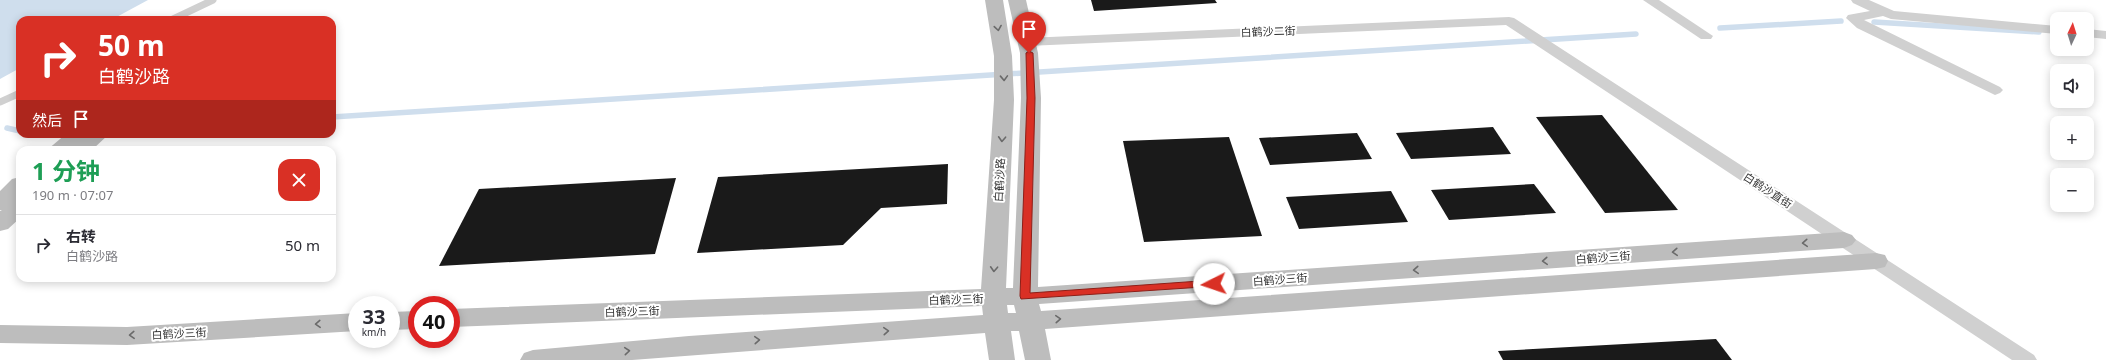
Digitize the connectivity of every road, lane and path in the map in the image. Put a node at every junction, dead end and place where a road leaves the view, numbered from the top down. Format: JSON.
{"nodes":[{"id":1,"x":212,"y":0,"type":"edge"},
{"id":2,"x":994,"y":0,"type":"edge"},
{"id":3,"x":1017,"y":0,"type":"edge"},
{"id":4,"x":1650,"y":0,"type":"edge"},
{"id":5,"x":1858,"y":0,"type":"edge"},
{"id":6,"x":1884,"y":12,"type":"junction"},
{"id":7,"x":179,"y":16,"type":"edge"},
{"id":8,"x":1509,"y":21,"type":"joint"},
{"id":9,"x":2050,"y":29,"type":"edge"},
{"id":10,"x":2094,"y":34,"type":"edge"},
{"id":11,"x":2106,"y":35,"type":"edge"},
{"id":12,"x":1706,"y":36,"type":"dead end"},
{"id":13,"x":1028,"y":48,"type":"junction"},
{"id":14,"x":1995,"y":90,"type":"dead end"},
{"id":15,"x":16,"y":95,"type":"edge"},
{"id":16,"x":0,"y":102,"type":"edge"},
{"id":17,"x":74,"y":138,"type":"edge"},
{"id":18,"x":94,"y":138,"type":"edge"},
{"id":19,"x":63,"y":146,"type":"edge"},
{"id":20,"x":84,"y":146,"type":"edge"},
{"id":21,"x":16,"y":188,"type":"edge"},
{"id":22,"x":0,"y":203,"type":"edge"},
{"id":23,"x":16,"y":209,"type":"edge"},
{"id":24,"x":0,"y":224,"type":"edge"},
{"id":25,"x":1844,"y":240,"type":"junction"},
{"id":26,"x":1876,"y":261,"type":"junction"},
{"id":27,"x":1025,"y":296,"type":"junction"},
{"id":28,"x":992,"y":298,"type":"junction"},
{"id":29,"x":460,"y":318,"type":"edge"},
{"id":30,"x":1030,"y":321,"type":"junction"},
{"id":31,"x":348,"y":323,"type":"edge"},
{"id":32,"x":996,"y":323,"type":"junction"},
{"id":33,"x":0,"y":334,"type":"edge"},
{"id":34,"x":533,"y":360,"type":"edge"},
{"id":35,"x":1002,"y":360,"type":"edge"},
{"id":36,"x":1038,"y":360,"type":"edge"},
{"id":37,"x":2027,"y":360,"type":"edge"}],
"edges":[{"from":1,"to":7,"type":"lane"},
{"from":2,"to":28,"type":"street","name":"白鹤沙路","one_way":true},
{"from":3,"to":13,"type":"street"},
{"from":4,"to":12,"type":"street"},
{"from":5,"to":6,"type":"street"},
{"from":6,"to":9,"type":"street"},
{"from":6,"to":14,"type":"street"},
{"from":8,"to":13,"type":"street","name":"白鹤沙二街"},
{"from":8,"to":25,"type":"street","name":"白鹤沙直街"},
{"from":10,"to":11,"type":"street"},
{"from":13,"to":27,"type":"street"},
{"from":15,"to":16,"type":"lane"},
{"from":17,"to":19,"type":"street"},
{"from":18,"to":20,"type":"street"},
{"from":21,"to":22,"type":"street"},
{"from":23,"to":24,"type":"street"},
{"from":25,"to":26,"type":"street","name":"白鹤沙直街"},
{"from":25,"to":27,"type":"street","name":"白鹤沙三街","one_way":true},
{"from":30,"to":26,"type":"street","one_way":true},
{"from":26,"to":37,"type":"street","name":"白鹤沙直街"},
{"from":27,"to":28,"type":"street","name":"白鹤沙三街"},
{"from":27,"to":30,"type":"street"},
{"from":28,"to":29,"type":"street","name":"白鹤沙三街"},
{"from":28,"to":32,"type":"street","name":"白鹤沙路"},
{"from":30,"to":32,"type":"street"},
{"from":30,"to":36,"type":"street"},
{"from":31,"to":33,"type":"street","name":"白鹤沙三街","one_way":true},
{"from":34,"to":32,"type":"street","one_way":true},
{"from":32,"to":35,"type":"street","name":"白鹤沙路"}]}
